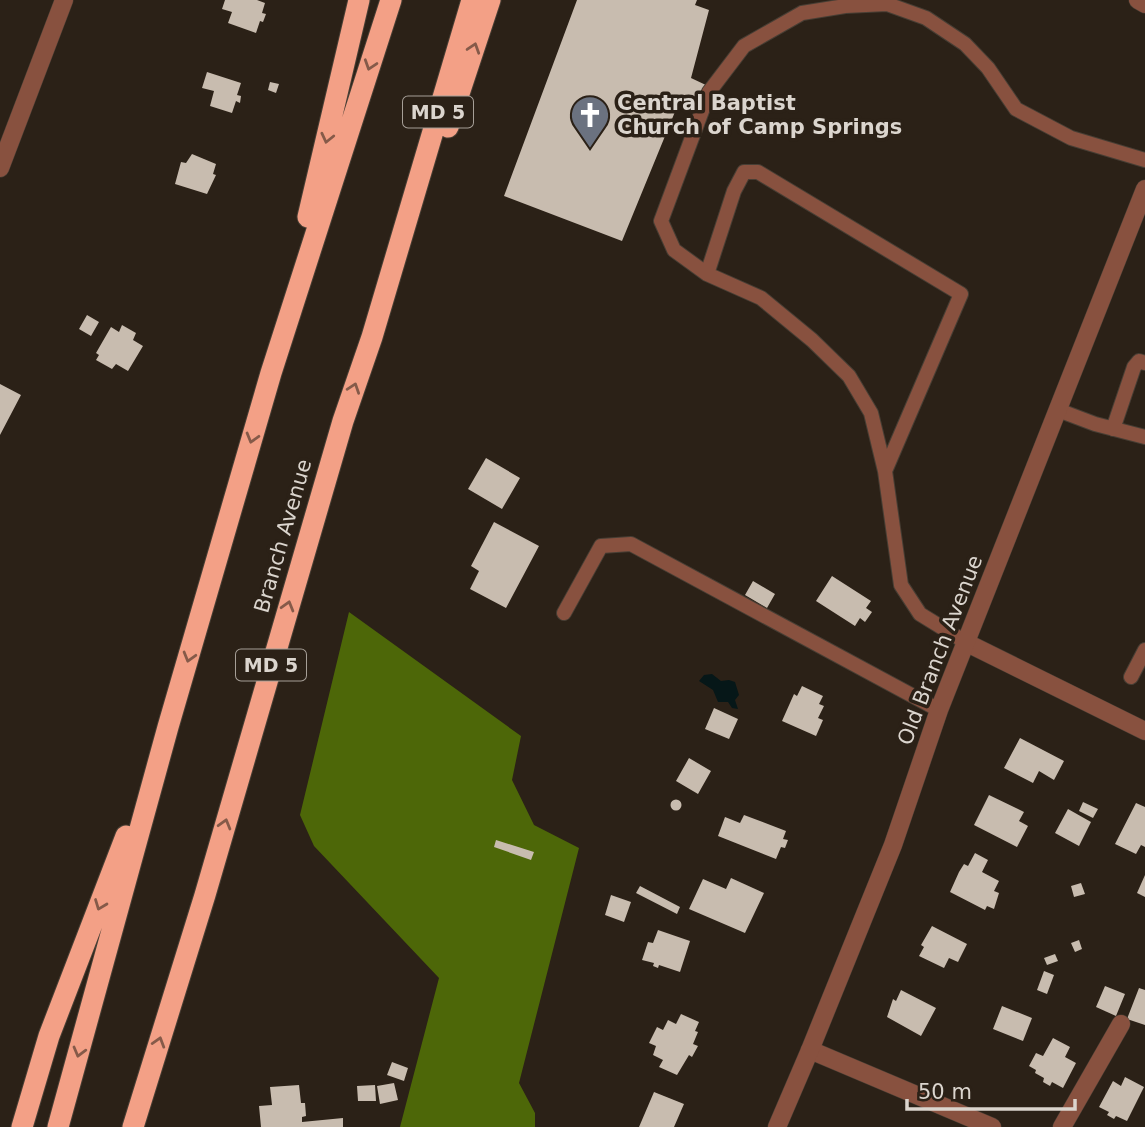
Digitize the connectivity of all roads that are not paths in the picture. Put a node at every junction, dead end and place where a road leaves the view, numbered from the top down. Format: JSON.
{"nodes":[{"id":1,"x":64,"y":0,"type":"edge"},
{"id":2,"x":359,"y":0,"type":"edge"},
{"id":3,"x":391,"y":0,"type":"edge"},
{"id":4,"x":472,"y":0,"type":"edge"},
{"id":5,"x":490,"y":0,"type":"edge"},
{"id":6,"x":1138,"y":0,"type":"edge"},
{"id":7,"x":1145,"y":4,"type":"edge"},
{"id":8,"x":1145,"y":160,"type":"edge"},
{"id":9,"x":0,"y":168,"type":"edge"},
{"id":10,"x":1145,"y":190,"type":"edge"},
{"id":11,"x":405,"y":224,"type":"junction"},
{"id":12,"x":707,"y":274,"type":"junction"},
{"id":13,"x":1145,"y":363,"type":"edge"},
{"id":14,"x":271,"y":373,"type":"junction"},
{"id":15,"x":1058,"y":410,"type":"junction"},
{"id":16,"x":1113,"y":429,"type":"junction"},
{"id":17,"x":1145,"y":437,"type":"edge"},
{"id":18,"x":885,"y":471,"type":"junction"},
{"id":19,"x":564,"y":613,"type":"dead end"},
{"id":20,"x":967,"y":643,"type":"junction"},
{"id":21,"x":1145,"y":650,"type":"edge"},
{"id":22,"x":1131,"y":677,"type":"dead end"},
{"id":23,"x":939,"y":710,"type":"junction"},
{"id":24,"x":168,"y":727,"type":"junction"},
{"id":25,"x":1145,"y":731,"type":"edge"},
{"id":26,"x":1121,"y":1024,"type":"dead end"},
{"id":27,"x":810,"y":1050,"type":"junction"},
{"id":28,"x":135,"y":1120,"type":"edge"},
{"id":29,"x":22,"y":1127,"type":"edge"},
{"id":30,"x":58,"y":1127,"type":"edge"},
{"id":31,"x":776,"y":1127,"type":"edge"},
{"id":32,"x":992,"y":1127,"type":"edge"},
{"id":33,"x":1062,"y":1127,"type":"edge"}],
"edges":[{"from":1,"to":9,"type":"street"},
{"from":2,"to":14,"type":"highway","one_way":true},
{"from":3,"to":14,"type":"highway","one_way":true},
{"from":4,"to":11,"type":"highway","name":"Branch Avenue","number":"MD 5"},
{"from":11,"to":5,"type":"highway","one_way":true},
{"from":6,"to":7,"type":"street"},
{"from":8,"to":12,"type":"lane"},
{"from":10,"to":15,"type":"street","name":"Old Branch Avenue"},
{"from":28,"to":11,"type":"highway","name":"Branch Avenue","number":"MD 5","one_way":true},
{"from":12,"to":18,"type":"lane"},
{"from":12,"to":18,"type":"lane"},
{"from":13,"to":16,"type":"lane"},
{"from":14,"to":24,"type":"highway","one_way":true},
{"from":15,"to":16,"type":"lane"},
{"from":15,"to":20,"type":"street","name":"Old Branch Avenue"},
{"from":16,"to":17,"type":"lane"},
{"from":18,"to":20,"type":"lane"},
{"from":19,"to":23,"type":"lane"},
{"from":20,"to":23,"type":"street","name":"Old Branch Avenue"},
{"from":20,"to":25,"type":"street"},
{"from":21,"to":22,"type":"lane"},
{"from":23,"to":27,"type":"street","name":"Old Branch Avenue"},
{"from":24,"to":29,"type":"highway","one_way":true},
{"from":24,"to":30,"type":"highway","one_way":true},
{"from":26,"to":33,"type":"street"},
{"from":27,"to":31,"type":"street","name":"Old Branch Avenue"},
{"from":27,"to":32,"type":"street"}]}
